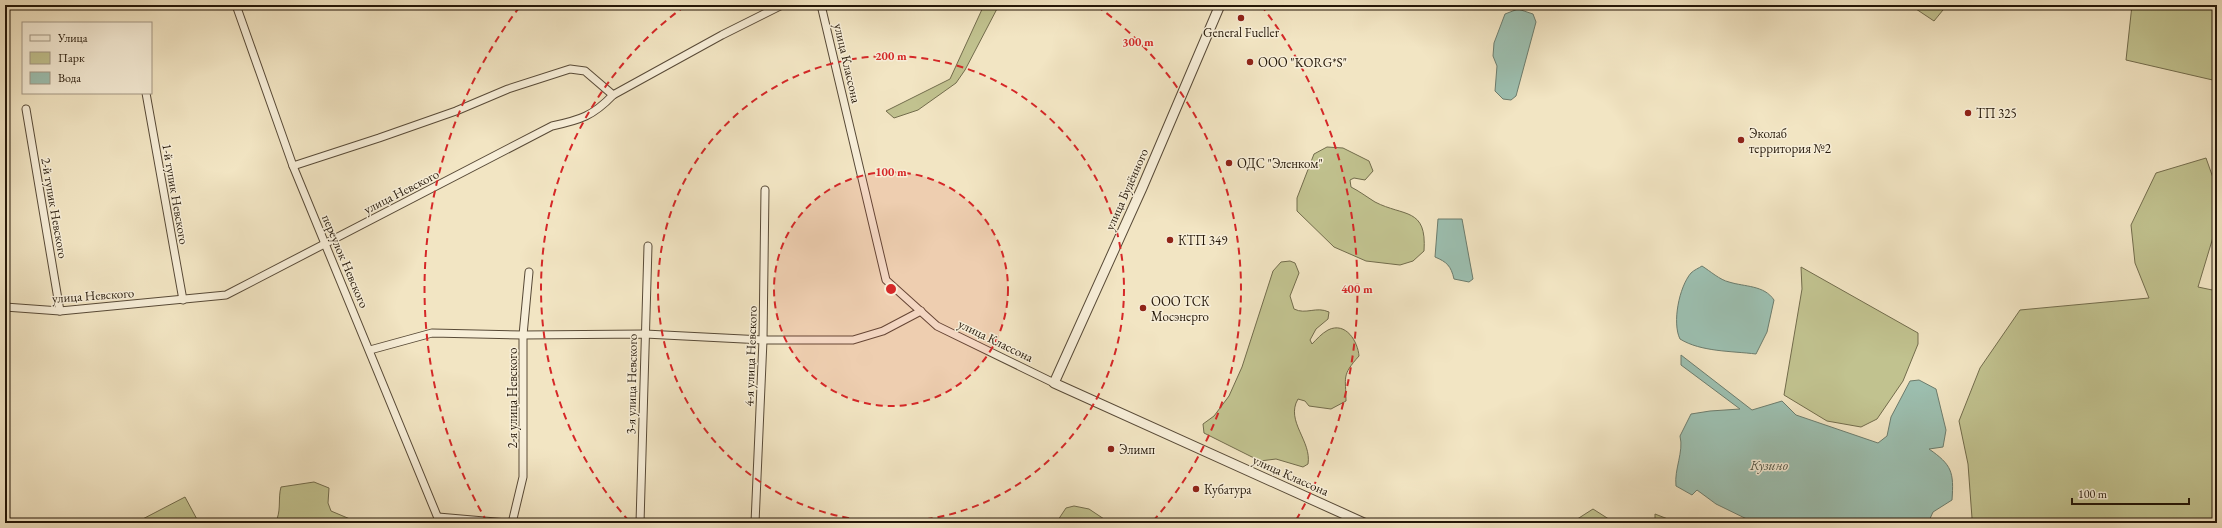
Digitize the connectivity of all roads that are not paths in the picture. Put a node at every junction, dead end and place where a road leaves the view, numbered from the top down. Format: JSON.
{"nodes":[{"id":1,"x":236,"y":5,"type":"edge"},
{"id":2,"x":782,"y":5,"type":"edge"},
{"id":3,"x":820,"y":5,"type":"edge"},
{"id":4,"x":1220,"y":5,"type":"edge"},
{"id":5,"x":146,"y":94,"type":"edge"},
{"id":6,"x":613,"y":95,"type":"junction"},
{"id":7,"x":26,"y":109,"type":"dead end"},
{"id":8,"x":293,"y":166,"type":"junction"},
{"id":9,"x":765,"y":190,"type":"dead end"},
{"id":10,"x":326,"y":243,"type":"junction"},
{"id":11,"x":648,"y":246,"type":"dead end"},
{"id":12,"x":529,"y":272,"type":"dead end"},
{"id":13,"x":183,"y":300,"type":"junction"},
{"id":14,"x":5,"y":307,"type":"edge"},
{"id":15,"x":60,"y":311,"type":"junction"},
{"id":16,"x":920,"y":311,"type":"junction"},
{"id":17,"x":645,"y":334,"type":"junction"},
{"id":18,"x":523,"y":335,"type":"junction"},
{"id":19,"x":763,"y":340,"type":"junction"},
{"id":20,"x":370,"y":350,"type":"junction"},
{"id":21,"x":1054,"y":383,"type":"junction"},
{"id":22,"x":439,"y":520,"type":"edge"},
{"id":23,"x":507,"y":523,"type":"edge"},
{"id":24,"x":512,"y":523,"type":"edge"},
{"id":25,"x":640,"y":523,"type":"edge"},
{"id":26,"x":755,"y":523,"type":"edge"},
{"id":27,"x":1364,"y":523,"type":"edge"}],
"edges":[{"from":1,"to":8,"type":"street","name":"переулок Невского"},
{"from":2,"to":6,"type":"street","name":"улица Невского"},
{"from":3,"to":16,"type":"street","name":"улица Классона"},
{"from":4,"to":21,"type":"street","name":"улица Будённого"},
{"from":5,"to":13,"type":"street","name":"1-й тупик Невского"},
{"from":6,"to":8,"type":"street"},
{"from":6,"to":10,"type":"street","name":"улица Невского"},
{"from":7,"to":15,"type":"street","name":"2-й тупик Невского"},
{"from":8,"to":10,"type":"street","name":"переулок Невского"},
{"from":9,"to":19,"type":"street","name":"4-я улица Невского"},
{"from":10,"to":13,"type":"street","name":"улица Невского"},
{"from":10,"to":20,"type":"street","name":"переулок Невского"},
{"from":11,"to":17,"type":"street","name":"3-я улица Невского"},
{"from":12,"to":18,"type":"street","name":"2-я улица Невского"},
{"from":13,"to":15,"type":"street","name":"улица Невского"},
{"from":14,"to":15,"type":"street","name":"улица Невского"},
{"from":16,"to":19,"type":"street"},
{"from":16,"to":21,"type":"street","name":"улица Классона"},
{"from":17,"to":18,"type":"street"},
{"from":17,"to":19,"type":"street"},
{"from":17,"to":25,"type":"street","name":"3-я улица Невского"},
{"from":18,"to":20,"type":"street"},
{"from":18,"to":24,"type":"street","name":"2-я улица Невского"},
{"from":19,"to":26,"type":"street","name":"4-я улица Невского"},
{"from":20,"to":22,"type":"street","name":"переулок Невского"},
{"from":21,"to":27,"type":"street","name":"улица Классона"},
{"from":22,"to":23,"type":"street"}]}
